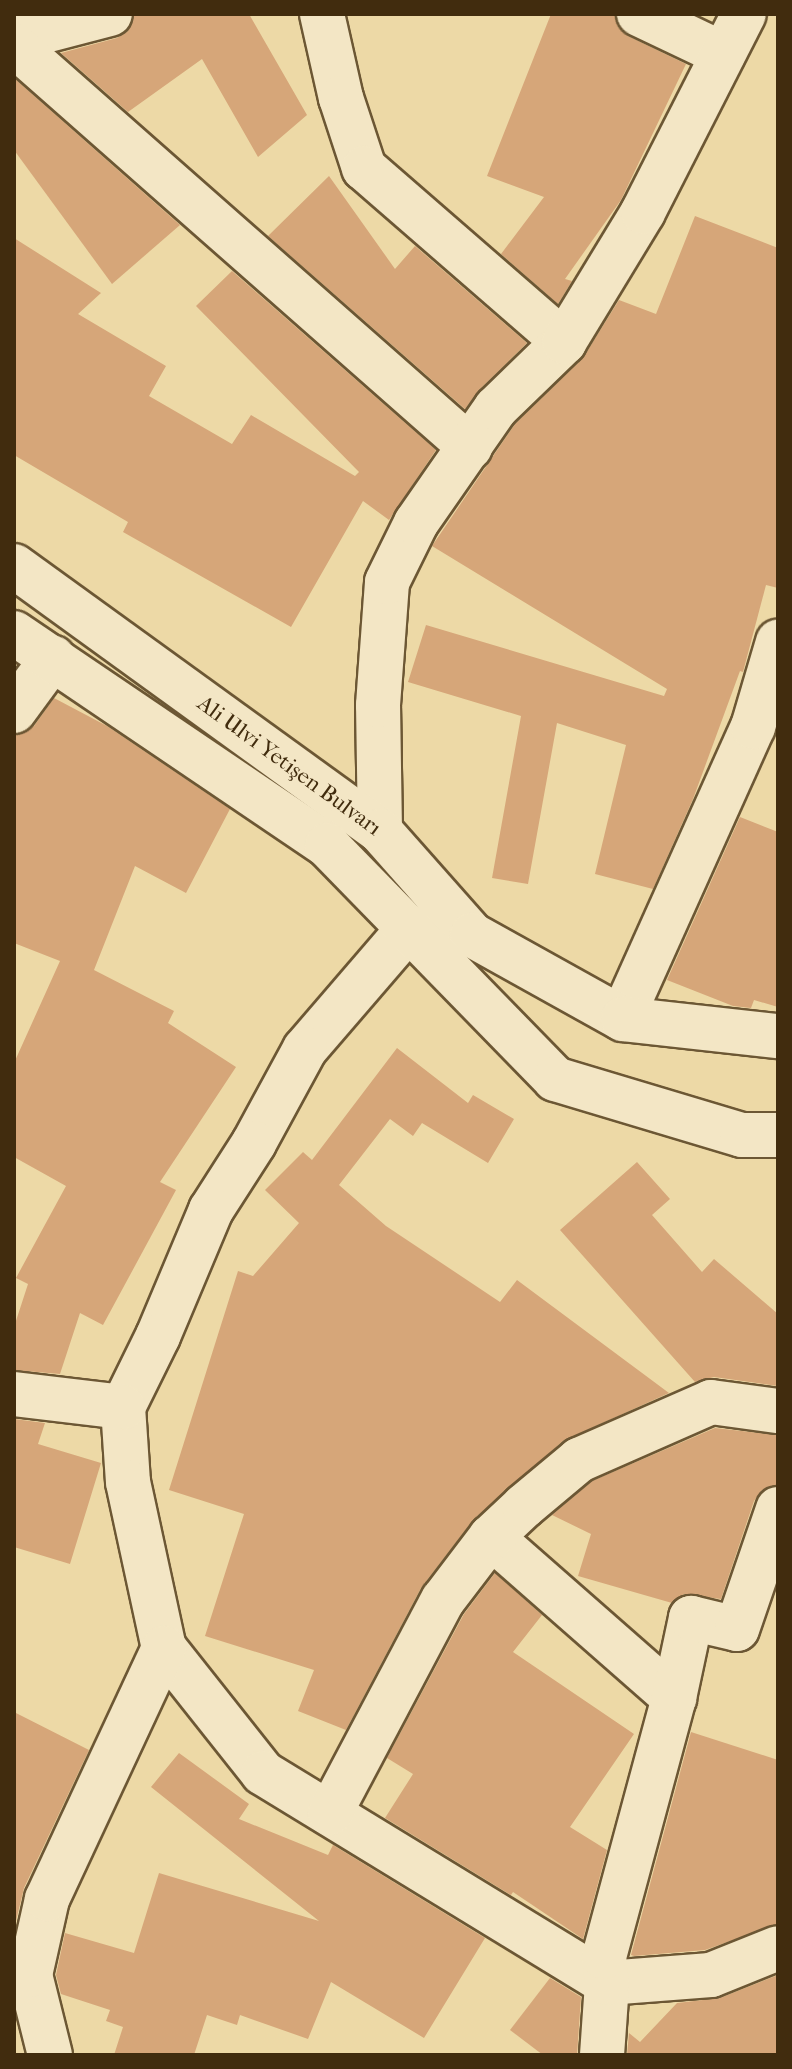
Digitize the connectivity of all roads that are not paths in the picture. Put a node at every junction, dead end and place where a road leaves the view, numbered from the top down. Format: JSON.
{"nodes":[{"id":1,"x":110,"y":14,"type":"edge"},
{"id":2,"x":322,"y":14,"type":"edge"},
{"id":3,"x":639,"y":14,"type":"edge"},
{"id":4,"x":744,"y":14,"type":"edge"},
{"id":5,"x":14,"y":42,"type":"edge"},
{"id":6,"x":723,"y":54,"type":"junction"},
{"id":7,"x":564,"y":342,"type":"junction"},
{"id":8,"x":470,"y":447,"type":"junction"},
{"id":9,"x":14,"y":566,"type":"edge"},
{"id":10,"x":14,"y":633,"type":"edge"},
{"id":11,"x":778,"y":642,"type":"edge"},
{"id":12,"x":53,"y":658,"type":"junction"},
{"id":13,"x":14,"y":711,"type":"edge"},
{"id":14,"x":380,"y":831,"type":"junction"},
{"id":15,"x":410,"y":927,"type":"junction"},
{"id":16,"x":622,"y":1018,"type":"junction"},
{"id":17,"x":778,"y":1036,"type":"edge"},
{"id":18,"x":778,"y":1135,"type":"edge"},
{"id":19,"x":14,"y":1394,"type":"edge"},
{"id":20,"x":123,"y":1407,"type":"junction"},
{"id":21,"x":778,"y":1411,"type":"edge"},
{"id":22,"x":778,"y":1509,"type":"edge"},
{"id":23,"x":491,"y":1537,"type":"junction"},
{"id":24,"x":164,"y":1648,"type":"junction"},
{"id":25,"x":674,"y":1698,"type":"junction"},
{"id":26,"x":330,"y":1813,"type":"junction"},
{"id":27,"x":778,"y":1948,"type":"edge"},
{"id":28,"x":607,"y":1983,"type":"junction"},
{"id":29,"x":50,"y":2055,"type":"edge"},
{"id":30,"x":602,"y":2055,"type":"edge"}],
"edges":[{"from":1,"to":5,"type":"street"},
{"from":2,"to":7,"type":"street"},
{"from":3,"to":6,"type":"street"},
{"from":4,"to":6,"type":"street"},
{"from":5,"to":8,"type":"street"},
{"from":6,"to":7,"type":"street"},
{"from":7,"to":8,"type":"street"},
{"from":8,"to":14,"type":"street"},
{"from":9,"to":14,"type":"street","name":"Ali Ulvi Yetişen Bulvarı"},
{"from":10,"to":12,"type":"street"},
{"from":11,"to":16,"type":"street"},
{"from":12,"to":13,"type":"street"},
{"from":12,"to":15,"type":"street"},
{"from":14,"to":16,"type":"street","name":"Ali Ulvi Yetişen Bulvarı"},
{"from":15,"to":18,"type":"street"},
{"from":15,"to":20,"type":"street"},
{"from":16,"to":17,"type":"street","name":"Ali Ulvi Yetişen Bulvarı"},
{"from":19,"to":20,"type":"street"},
{"from":20,"to":24,"type":"street"},
{"from":21,"to":23,"type":"street"},
{"from":22,"to":25,"type":"street"},
{"from":23,"to":25,"type":"street"},
{"from":23,"to":26,"type":"street"},
{"from":24,"to":26,"type":"street"},
{"from":24,"to":29,"type":"street"},
{"from":25,"to":28,"type":"street"},
{"from":26,"to":28,"type":"street"},
{"from":27,"to":28,"type":"street"},
{"from":28,"to":30,"type":"street"}]}
